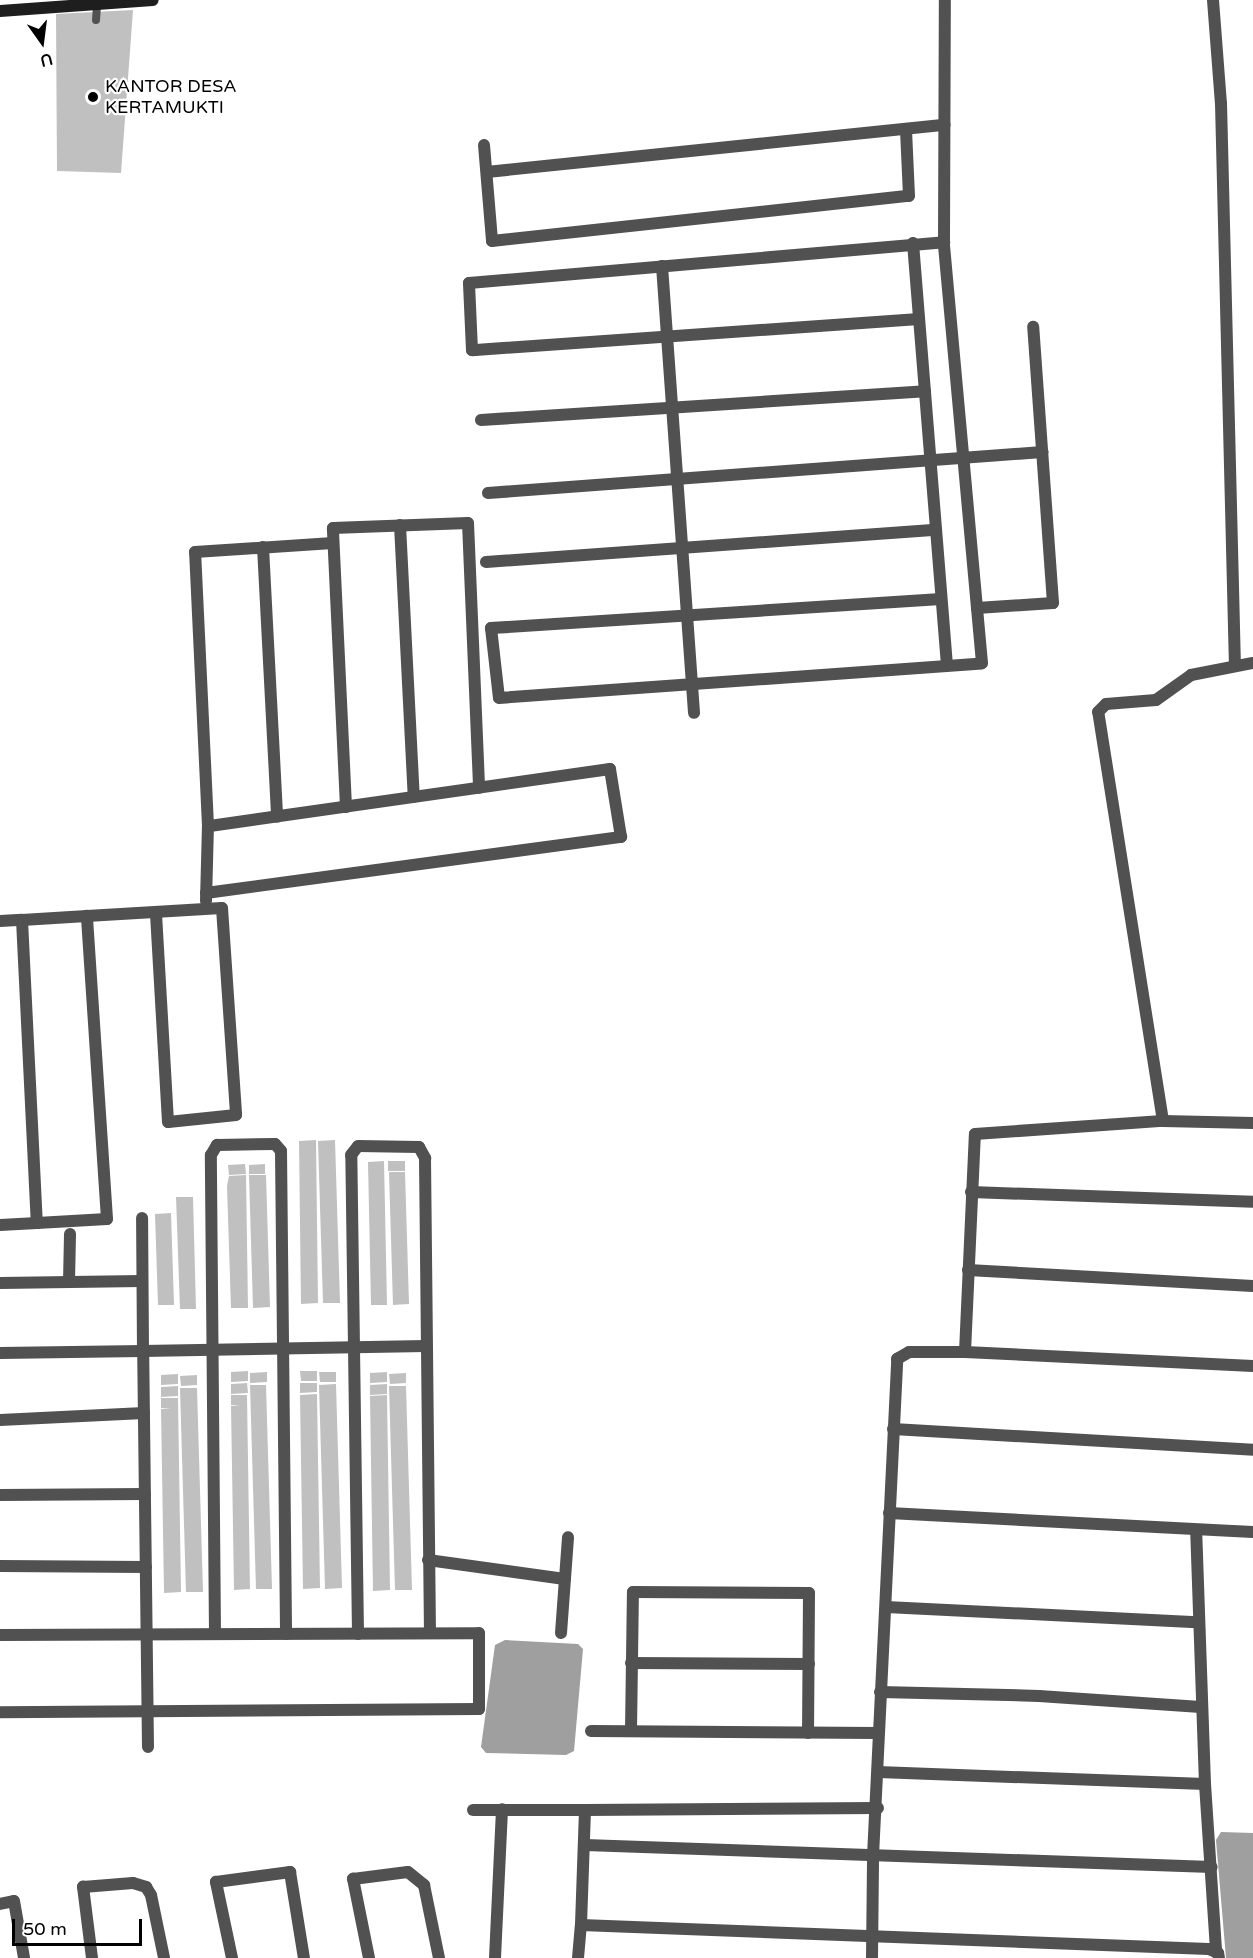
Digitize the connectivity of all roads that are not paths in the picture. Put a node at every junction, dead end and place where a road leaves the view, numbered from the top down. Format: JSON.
{"nodes":[{"id":1,"x":153,"y":0,"type":"edge"},
{"id":2,"x":945,"y":0,"type":"edge"},
{"id":3,"x":1213,"y":0,"type":"edge"},
{"id":4,"x":97,"y":5,"type":"junction"},
{"id":5,"x":0,"y":11,"type":"edge"},
{"id":6,"x":96,"y":20,"type":"dead end"},
{"id":7,"x":945,"y":125,"type":"junction"},
{"id":8,"x":906,"y":129,"type":"junction"},
{"id":9,"x":484,"y":145,"type":"dead end"},
{"id":10,"x":487,"y":172,"type":"junction"},
{"id":11,"x":944,"y":242,"type":"junction"},
{"id":12,"x":914,"y":243,"type":"junction"},
{"id":13,"x":662,"y":266,"type":"junction"},
{"id":14,"x":920,"y":319,"type":"junction"},
{"id":15,"x":1033,"y":327,"type":"dead end"},
{"id":16,"x":667,"y":336,"type":"junction"},
{"id":17,"x":925,"y":391,"type":"junction"},
{"id":18,"x":672,"y":408,"type":"junction"},
{"id":19,"x":481,"y":420,"type":"dead end"},
{"id":20,"x":1042,"y":452,"type":"junction"},
{"id":21,"x":964,"y":458,"type":"junction"},
{"id":22,"x":931,"y":460,"type":"junction"},
{"id":23,"x":677,"y":479,"type":"junction"},
{"id":24,"x":488,"y":493,"type":"dead end"},
{"id":25,"x":400,"y":525,"type":"junction"},
{"id":26,"x":936,"y":530,"type":"junction"},
{"id":27,"x":333,"y":543,"type":"junction"},
{"id":28,"x":263,"y":547,"type":"junction"},
{"id":29,"x":682,"y":548,"type":"junction"},
{"id":30,"x":486,"y":562,"type":"dead end"},
{"id":31,"x":941,"y":599,"type":"junction"},
{"id":32,"x":977,"y":608,"type":"junction"},
{"id":33,"x":687,"y":615,"type":"junction"},
{"id":34,"x":1253,"y":663,"type":"edge"},
{"id":35,"x":947,"y":666,"type":"junction"},
{"id":36,"x":1235,"y":666,"type":"junction"},
{"id":37,"x":692,"y":684,"type":"junction"},
{"id":38,"x":694,"y":714,"type":"dead end"},
{"id":39,"x":479,"y":788,"type":"junction"},
{"id":40,"x":414,"y":797,"type":"junction"},
{"id":41,"x":346,"y":807,"type":"junction"},
{"id":42,"x":276,"y":817,"type":"junction"},
{"id":43,"x":208,"y":826,"type":"junction"},
{"id":44,"x":206,"y":893,"type":"junction"},
{"id":45,"x":206,"y":909,"type":"junction"},
{"id":46,"x":156,"y":912,"type":"junction"},
{"id":47,"x":87,"y":916,"type":"junction"},
{"id":48,"x":22,"y":920,"type":"junction"},
{"id":49,"x":0,"y":921,"type":"edge"},
{"id":50,"x":1163,"y":1121,"type":"junction"},
{"id":51,"x":1253,"y":1123,"type":"edge"},
{"id":52,"x":971,"y":1192,"type":"junction"},
{"id":53,"x":1253,"y":1202,"type":"edge"},
{"id":54,"x":142,"y":1218,"type":"dead end"},
{"id":55,"x":38,"y":1222,"type":"junction"},
{"id":56,"x":0,"y":1225,"type":"edge"},
{"id":57,"x":70,"y":1234,"type":"dead end"},
{"id":58,"x":968,"y":1270,"type":"junction"},
{"id":59,"x":142,"y":1281,"type":"junction"},
{"id":60,"x":69,"y":1282,"type":"junction"},
{"id":61,"x":0,"y":1283,"type":"edge"},
{"id":62,"x":1253,"y":1286,"type":"edge"},
{"id":63,"x":426,"y":1346,"type":"junction"},
{"id":64,"x":354,"y":1347,"type":"junction"},
{"id":65,"x":283,"y":1349,"type":"junction"},
{"id":66,"x":210,"y":1350,"type":"junction"},
{"id":67,"x":143,"y":1351,"type":"junction"},
{"id":68,"x":965,"y":1352,"type":"junction"},
{"id":69,"x":0,"y":1353,"type":"edge"},
{"id":70,"x":1253,"y":1366,"type":"edge"},
{"id":71,"x":144,"y":1413,"type":"junction"},
{"id":72,"x":0,"y":1420,"type":"edge"},
{"id":73,"x":893,"y":1428,"type":"junction"},
{"id":74,"x":1253,"y":1450,"type":"edge"},
{"id":75,"x":146,"y":1494,"type":"junction"},
{"id":76,"x":0,"y":1495,"type":"edge"},
{"id":77,"x":889,"y":1514,"type":"junction"},
{"id":78,"x":1196,"y":1532,"type":"junction"},
{"id":79,"x":1253,"y":1532,"type":"edge"},
{"id":80,"x":568,"y":1537,"type":"dead end"},
{"id":81,"x":428,"y":1560,"type":"junction"},
{"id":82,"x":0,"y":1566,"type":"edge"},
{"id":83,"x":146,"y":1567,"type":"junction"},
{"id":84,"x":565,"y":1579,"type":"junction"},
{"id":85,"x":886,"y":1607,"type":"junction"},
{"id":86,"x":1197,"y":1622,"type":"junction"},
{"id":87,"x":430,"y":1633,"type":"junction"},
{"id":88,"x":561,"y":1633,"type":"dead end"},
{"id":89,"x":147,"y":1634,"type":"junction"},
{"id":90,"x":214,"y":1634,"type":"junction"},
{"id":91,"x":286,"y":1634,"type":"junction"},
{"id":92,"x":358,"y":1634,"type":"junction"},
{"id":93,"x":0,"y":1635,"type":"edge"},
{"id":94,"x":632,"y":1663,"type":"junction"},
{"id":95,"x":808,"y":1664,"type":"junction"},
{"id":96,"x":880,"y":1692,"type":"junction"},
{"id":97,"x":1201,"y":1707,"type":"junction"},
{"id":98,"x":148,"y":1711,"type":"junction"},
{"id":99,"x":0,"y":1712,"type":"edge"},
{"id":100,"x":591,"y":1731,"type":"dead end"},
{"id":101,"x":631,"y":1731,"type":"junction"},
{"id":102,"x":808,"y":1733,"type":"junction"},
{"id":103,"x":878,"y":1733,"type":"junction"},
{"id":104,"x":148,"y":1747,"type":"dead end"},
{"id":105,"x":878,"y":1772,"type":"junction"},
{"id":106,"x":1205,"y":1784,"type":"junction"},
{"id":107,"x":878,"y":1808,"type":"junction"},
{"id":108,"x":502,"y":1809,"type":"junction"},
{"id":109,"x":473,"y":1810,"type":"dead end"},
{"id":110,"x":585,"y":1810,"type":"junction"},
{"id":111,"x":585,"y":1845,"type":"junction"},
{"id":112,"x":873,"y":1856,"type":"junction"},
{"id":113,"x":1212,"y":1867,"type":"junction"},
{"id":114,"x":0,"y":1904,"type":"edge"},
{"id":115,"x":581,"y":1925,"type":"junction"},
{"id":116,"x":873,"y":1939,"type":"junction"},
{"id":117,"x":1217,"y":1954,"type":"edge"},
{"id":118,"x":24,"y":1958,"type":"edge"},
{"id":119,"x":92,"y":1958,"type":"edge"},
{"id":120,"x":164,"y":1958,"type":"edge"},
{"id":121,"x":232,"y":1958,"type":"edge"},
{"id":122,"x":304,"y":1958,"type":"edge"},
{"id":123,"x":369,"y":1958,"type":"edge"},
{"id":124,"x":439,"y":1958,"type":"edge"},
{"id":125,"x":495,"y":1958,"type":"edge"},
{"id":126,"x":578,"y":1958,"type":"edge"},
{"id":127,"x":872,"y":1958,"type":"edge"}],
"edges":[{"from":1,"to":4,"type":"main road"},
{"from":2,"to":7,"type":"street"},
{"from":3,"to":36,"type":"street"},
{"from":4,"to":5,"type":"main road"},
{"from":4,"to":6,"type":"lane"},
{"from":7,"to":8,"type":"street"},
{"from":7,"to":11,"type":"street"},
{"from":8,"to":10,"type":"street"},
{"from":8,"to":10,"type":"street"},
{"from":9,"to":10,"type":"street"},
{"from":11,"to":12,"type":"street"},
{"from":11,"to":21,"type":"street"},
{"from":12,"to":13,"type":"street"},
{"from":12,"to":14,"type":"street"},
{"from":13,"to":16,"type":"street"},
{"from":13,"to":16,"type":"street"},
{"from":14,"to":16,"type":"street"},
{"from":14,"to":17,"type":"street"},
{"from":15,"to":20,"type":"street"},
{"from":16,"to":18,"type":"street"},
{"from":17,"to":18,"type":"street"},
{"from":17,"to":22,"type":"street"},
{"from":18,"to":19,"type":"street"},
{"from":18,"to":23,"type":"street"},
{"from":20,"to":21,"type":"street"},
{"from":20,"to":32,"type":"street"},
{"from":21,"to":22,"type":"street"},
{"from":21,"to":32,"type":"street"},
{"from":22,"to":23,"type":"street"},
{"from":22,"to":26,"type":"street"},
{"from":23,"to":24,"type":"street"},
{"from":23,"to":29,"type":"street"},
{"from":25,"to":27,"type":"street"},
{"from":25,"to":39,"type":"street"},
{"from":25,"to":40,"type":"street"},
{"from":26,"to":29,"type":"street"},
{"from":26,"to":31,"type":"street"},
{"from":27,"to":28,"type":"street"},
{"from":27,"to":41,"type":"street"},
{"from":28,"to":42,"type":"street"},
{"from":28,"to":43,"type":"street"},
{"from":29,"to":30,"type":"street"},
{"from":29,"to":33,"type":"street"},
{"from":31,"to":33,"type":"street"},
{"from":31,"to":35,"type":"street"},
{"from":32,"to":35,"type":"street"},
{"from":33,"to":37,"type":"street"},
{"from":33,"to":37,"type":"street"},
{"from":34,"to":36,"type":"street"},
{"from":35,"to":37,"type":"street"},
{"from":36,"to":50,"type":"street"},
{"from":37,"to":38,"type":"street"},
{"from":39,"to":40,"type":"street"},
{"from":39,"to":44,"type":"street"},
{"from":40,"to":41,"type":"street"},
{"from":41,"to":42,"type":"street"},
{"from":42,"to":43,"type":"street"},
{"from":43,"to":44,"type":"street"},
{"from":44,"to":45,"type":"street"},
{"from":45,"to":46,"type":"street"},
{"from":45,"to":46,"type":"street"},
{"from":46,"to":47,"type":"street"},
{"from":47,"to":48,"type":"street"},
{"from":47,"to":55,"type":"street"},
{"from":48,"to":49,"type":"street"},
{"from":48,"to":55,"type":"street"},
{"from":50,"to":51,"type":"street"},
{"from":50,"to":52,"type":"street"},
{"from":52,"to":53,"type":"street"},
{"from":52,"to":58,"type":"street"},
{"from":54,"to":59,"type":"street"},
{"from":55,"to":56,"type":"street"},
{"from":57,"to":60,"type":"street"},
{"from":58,"to":62,"type":"street"},
{"from":58,"to":68,"type":"street"},
{"from":59,"to":60,"type":"street"},
{"from":59,"to":67,"type":"street"},
{"from":60,"to":61,"type":"street"},
{"from":63,"to":64,"type":"street"},
{"from":63,"to":64,"type":"street"},
{"from":63,"to":81,"type":"street"},
{"from":64,"to":65,"type":"street"},
{"from":64,"to":92,"type":"street"},
{"from":65,"to":66,"type":"street"},
{"from":65,"to":66,"type":"street"},
{"from":65,"to":91,"type":"street"},
{"from":66,"to":67,"type":"street"},
{"from":66,"to":90,"type":"street"},
{"from":67,"to":69,"type":"street"},
{"from":67,"to":71,"type":"street"},
{"from":68,"to":70,"type":"street"},
{"from":68,"to":73,"type":"street"},
{"from":71,"to":72,"type":"street"},
{"from":71,"to":75,"type":"street"},
{"from":73,"to":74,"type":"street"},
{"from":73,"to":77,"type":"street"},
{"from":75,"to":76,"type":"street"},
{"from":75,"to":83,"type":"street"},
{"from":77,"to":78,"type":"street"},
{"from":77,"to":85,"type":"street"},
{"from":78,"to":79,"type":"street"},
{"from":78,"to":86,"type":"street"},
{"from":80,"to":84,"type":"street"},
{"from":81,"to":84,"type":"street"},
{"from":81,"to":87,"type":"street"},
{"from":82,"to":83,"type":"street"},
{"from":83,"to":89,"type":"street"},
{"from":84,"to":88,"type":"street"},
{"from":85,"to":86,"type":"street"},
{"from":85,"to":96,"type":"street"},
{"from":86,"to":97,"type":"street"},
{"from":87,"to":92,"type":"street"},
{"from":87,"to":98,"type":"street"},
{"from":89,"to":90,"type":"street"},
{"from":89,"to":93,"type":"street"},
{"from":89,"to":98,"type":"street"},
{"from":90,"to":91,"type":"street"},
{"from":91,"to":92,"type":"street"},
{"from":94,"to":95,"type":"street"},
{"from":94,"to":95,"type":"street"},
{"from":94,"to":101,"type":"street"},
{"from":95,"to":102,"type":"street"},
{"from":96,"to":97,"type":"street"},
{"from":96,"to":103,"type":"street"},
{"from":97,"to":106,"type":"street"},
{"from":98,"to":99,"type":"street"},
{"from":98,"to":104,"type":"street"},
{"from":100,"to":101,"type":"street"},
{"from":101,"to":102,"type":"street"},
{"from":102,"to":103,"type":"street"},
{"from":103,"to":105,"type":"street"},
{"from":105,"to":106,"type":"street"},
{"from":105,"to":107,"type":"street"},
{"from":106,"to":113,"type":"street"},
{"from":107,"to":110,"type":"street"},
{"from":107,"to":112,"type":"street"},
{"from":108,"to":109,"type":"street"},
{"from":108,"to":110,"type":"street"},
{"from":108,"to":125,"type":"street"},
{"from":110,"to":111,"type":"street"},
{"from":111,"to":112,"type":"street"},
{"from":111,"to":115,"type":"street"},
{"from":112,"to":113,"type":"street"},
{"from":112,"to":116,"type":"street"},
{"from":113,"to":117,"type":"street"},
{"from":114,"to":118,"type":"street"},
{"from":115,"to":116,"type":"street"},
{"from":115,"to":126,"type":"street"},
{"from":116,"to":117,"type":"street"},
{"from":116,"to":127,"type":"street"},
{"from":119,"to":120,"type":"street"},
{"from":121,"to":122,"type":"street"},
{"from":123,"to":124,"type":"street"}]}
